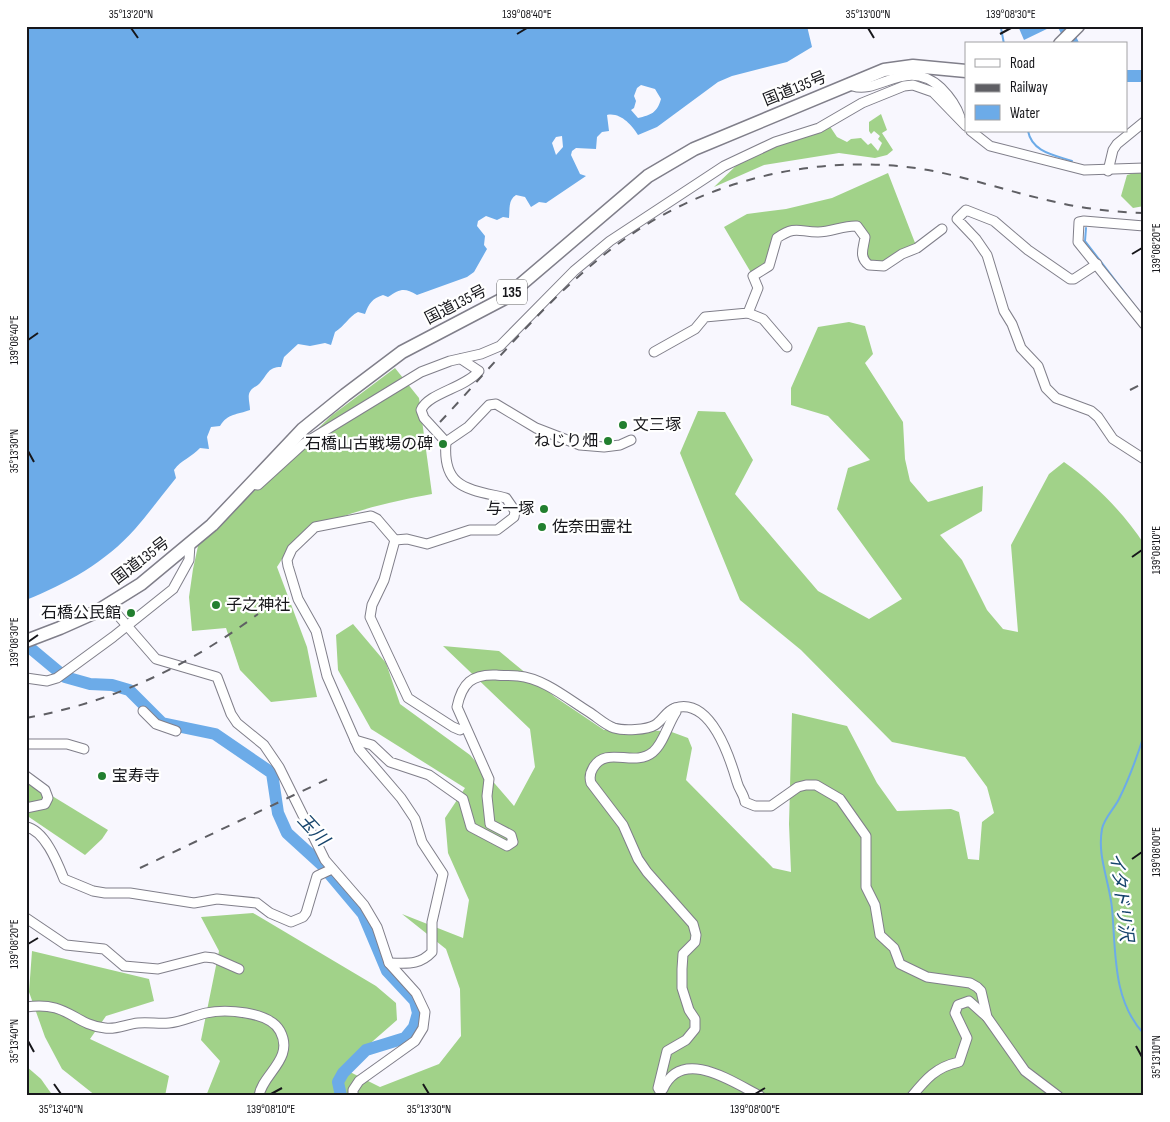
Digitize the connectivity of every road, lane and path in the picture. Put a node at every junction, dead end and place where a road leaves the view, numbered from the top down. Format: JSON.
{"nodes":[{"id":1,"x":1076,"y":28,"type":"edge"},
{"id":2,"x":1062,"y":42,"type":"edge"},
{"id":3,"x":965,"y":71,"type":"edge"},
{"id":4,"x":851,"y":84,"type":"junction"},
{"id":5,"x":1144,"y":122,"type":"edge"},
{"id":6,"x":963,"y":123,"type":"edge"},
{"id":7,"x":972,"y":132,"type":"edge"},
{"id":8,"x":1126,"y":134,"type":"edge"},
{"id":9,"x":1144,"y":168,"type":"edge"},
{"id":10,"x":1108,"y":171,"type":"junction"},
{"id":11,"x":1144,"y":226,"type":"edge"},
{"id":12,"x":942,"y":230,"type":"dead end"},
{"id":13,"x":1097,"y":264,"type":"junction"},
{"id":14,"x":748,"y":313,"type":"junction"},
{"id":15,"x":1144,"y":324,"type":"edge"},
{"id":16,"x":787,"y":347,"type":"dead end"},
{"id":17,"x":654,"y":352,"type":"dead end"},
{"id":18,"x":461,"y":359,"type":"junction"},
{"id":19,"x":631,"y":440,"type":"dead end"},
{"id":20,"x":446,"y":442,"type":"junction"},
{"id":21,"x":1144,"y":459,"type":"edge"},
{"id":22,"x":251,"y":484,"type":"junction"},
{"id":23,"x":395,"y":540,"type":"junction"},
{"id":24,"x":190,"y":544,"type":"junction"},
{"id":25,"x":106,"y":607,"type":"junction"},
{"id":26,"x":128,"y":626,"type":"junction"},
{"id":27,"x":31,"y":639,"type":"edge"},
{"id":28,"x":26,"y":678,"type":"edge"},
{"id":29,"x":676,"y":708,"type":"junction"},
{"id":30,"x":143,"y":711,"type":"dead end"},
{"id":31,"x":465,"y":727,"type":"junction"},
{"id":32,"x":176,"y":731,"type":"dead end"},
{"id":33,"x":355,"y":740,"type":"junction"},
{"id":34,"x":26,"y":744,"type":"edge"},
{"id":35,"x":84,"y":749,"type":"dead end"},
{"id":36,"x":26,"y":776,"type":"edge"},
{"id":37,"x":26,"y":808,"type":"edge"},
{"id":38,"x":26,"y":827,"type":"edge"},
{"id":39,"x":332,"y":869,"type":"junction"},
{"id":40,"x":26,"y":918,"type":"edge"},
{"id":41,"x":389,"y":963,"type":"junction"},
{"id":42,"x":239,"y":969,"type":"dead end"},
{"id":43,"x":26,"y":1007,"type":"edge"},
{"id":44,"x":987,"y":1017,"type":"junction"},
{"id":45,"x":661,"y":1094,"type":"edge"},
{"id":46,"x":259,"y":1096,"type":"edge"},
{"id":47,"x":353,"y":1096,"type":"edge"},
{"id":48,"x":760,"y":1096,"type":"edge"},
{"id":49,"x":912,"y":1096,"type":"edge"},
{"id":50,"x":1058,"y":1096,"type":"edge"}],
"edges":[{"from":1,"to":2,"type":"highway"},
{"from":3,"to":4,"type":"highway","name":"国道135号","number":"135"},
{"from":4,"to":6,"type":"street"},
{"from":4,"to":22,"type":"highway","name":"国道135号","number":"135"},
{"from":5,"to":8,"type":"street"},
{"from":6,"to":18,"type":"street"},
{"from":7,"to":10,"type":"street"},
{"from":8,"to":10,"type":"street"},
{"from":9,"to":10,"type":"street"},
{"from":11,"to":13,"type":"street"},
{"from":12,"to":14,"type":"street"},
{"from":13,"to":15,"type":"street"},
{"from":13,"to":21,"type":"street"},
{"from":14,"to":16,"type":"street"},
{"from":14,"to":17,"type":"street"},
{"from":18,"to":20,"type":"street"},
{"from":18,"to":22,"type":"street"},
{"from":19,"to":20,"type":"street"},
{"from":20,"to":23,"type":"street"},
{"from":22,"to":24,"type":"highway","name":"国道135号","number":"135"},
{"from":23,"to":31,"type":"street"},
{"from":23,"to":33,"type":"street"},
{"from":24,"to":25,"type":"highway","name":"国道135号","number":"135"},
{"from":24,"to":26,"type":"street"},
{"from":25,"to":26,"type":"street"},
{"from":25,"to":27,"type":"highway","name":"国道135号","number":"135"},
{"from":26,"to":28,"type":"street"},
{"from":26,"to":39,"type":"street"},
{"from":29,"to":31,"type":"street"},
{"from":29,"to":44,"type":"street"},
{"from":29,"to":45,"type":"street"},
{"from":30,"to":32,"type":"street"},
{"from":31,"to":33,"type":"street"},
{"from":33,"to":41,"type":"street"},
{"from":34,"to":35,"type":"street"},
{"from":36,"to":37,"type":"street"},
{"from":38,"to":39,"type":"street"},
{"from":39,"to":41,"type":"street"},
{"from":40,"to":42,"type":"street"},
{"from":41,"to":47,"type":"street"},
{"from":43,"to":46,"type":"street"},
{"from":44,"to":49,"type":"street"},
{"from":44,"to":50,"type":"street"},
{"from":45,"to":48,"type":"street"}]}
